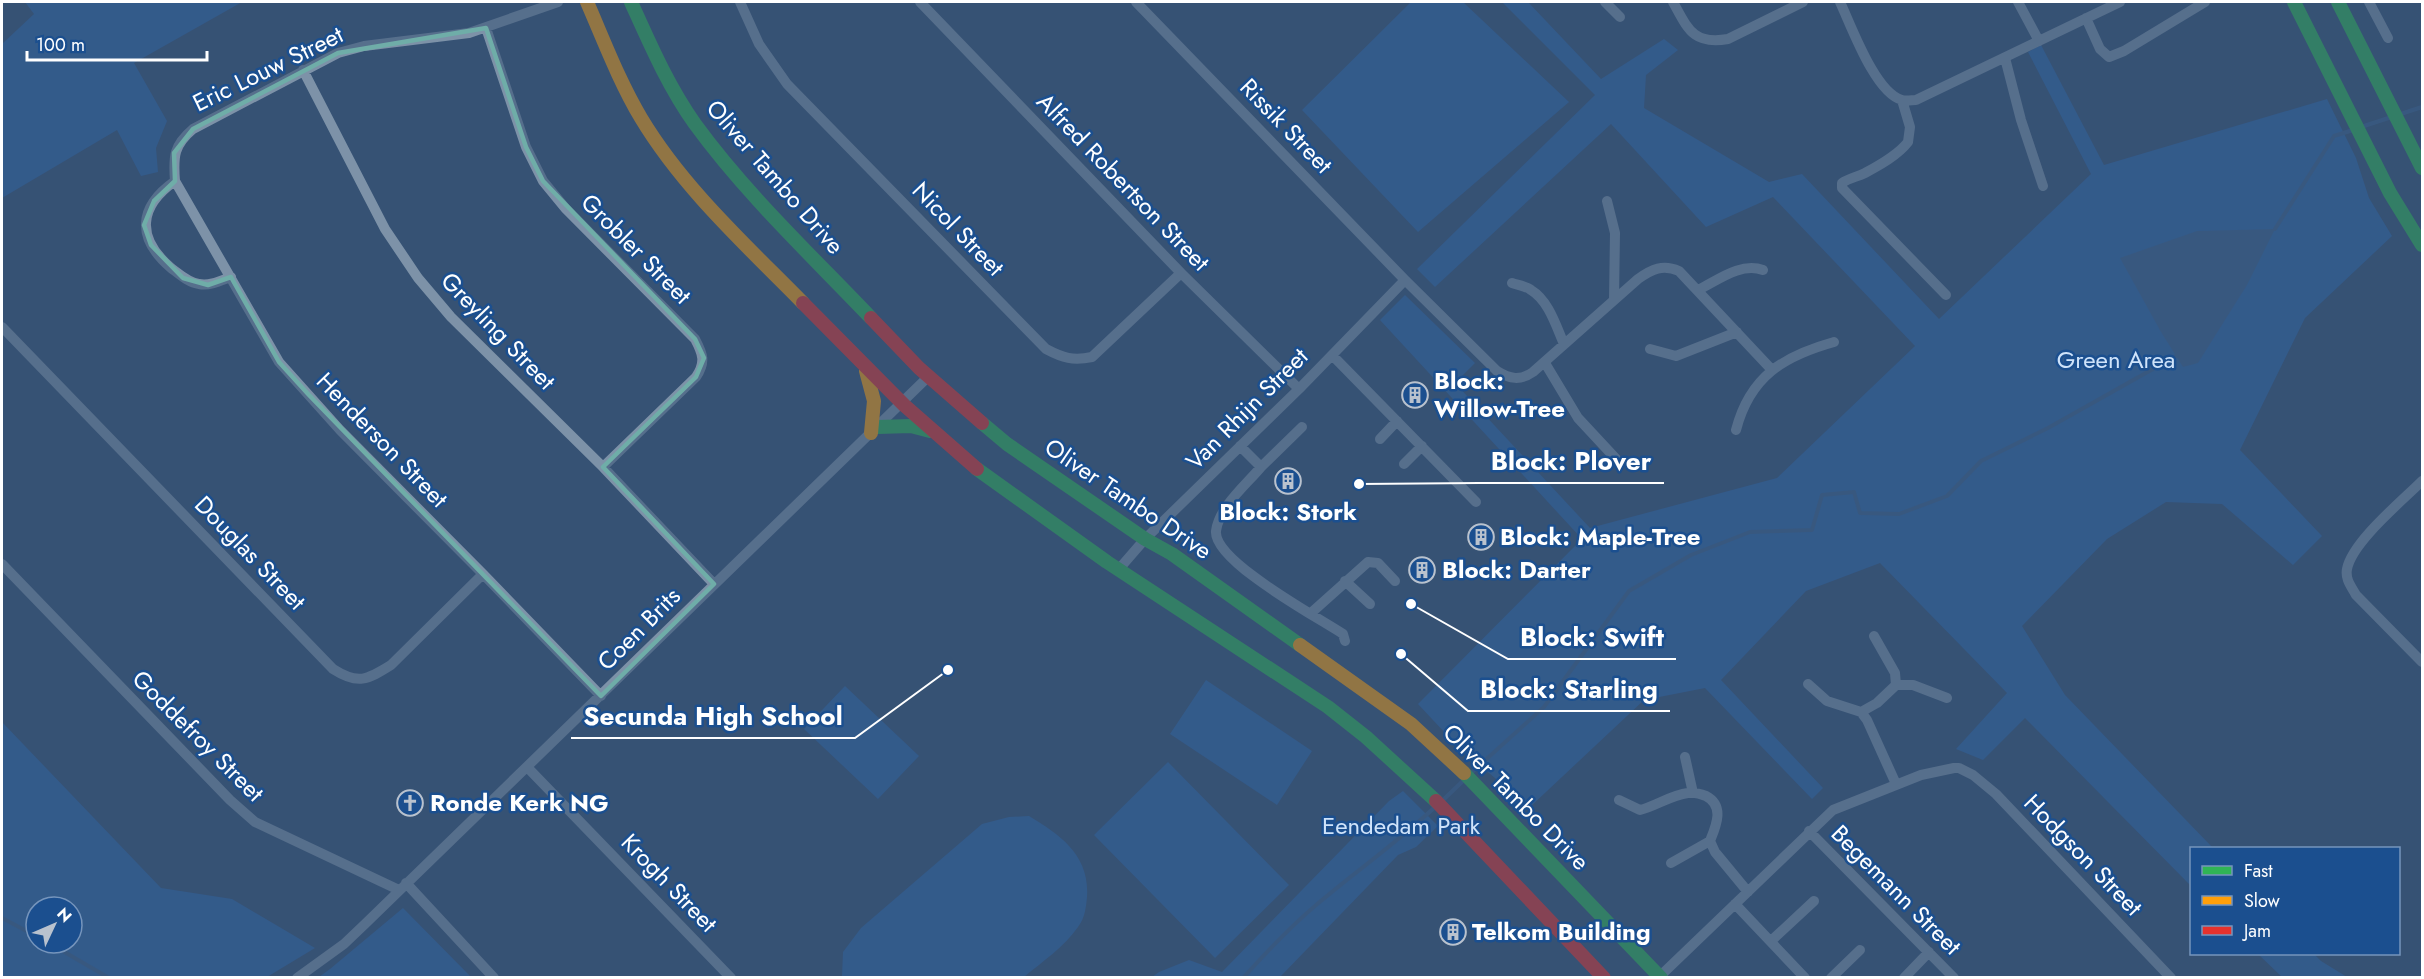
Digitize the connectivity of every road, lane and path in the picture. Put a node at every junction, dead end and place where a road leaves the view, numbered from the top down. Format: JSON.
{"nodes":[{"id":1,"x":558,"y":2,"type":"edge"},
{"id":2,"x":587,"y":2,"type":"edge"},
{"id":3,"x":631,"y":2,"type":"edge"},
{"id":4,"x":740,"y":2,"type":"edge"},
{"id":5,"x":920,"y":2,"type":"edge"},
{"id":6,"x":1136,"y":2,"type":"edge"},
{"id":7,"x":1605,"y":2,"type":"edge"},
{"id":8,"x":1673,"y":2,"type":"edge"},
{"id":9,"x":1803,"y":2,"type":"edge"},
{"id":10,"x":1840,"y":2,"type":"edge"},
{"id":11,"x":2018,"y":2,"type":"edge"},
{"id":12,"x":2120,"y":2,"type":"edge"},
{"id":13,"x":2205,"y":2,"type":"edge"},
{"id":14,"x":2294,"y":2,"type":"edge"},
{"id":15,"x":2338,"y":2,"type":"edge"},
{"id":16,"x":2369,"y":2,"type":"edge"},
{"id":17,"x":1620,"y":17,"type":"dead end"},
{"id":18,"x":2086,"y":18,"type":"junction"},
{"id":19,"x":486,"y":28,"type":"junction"},
{"id":20,"x":2388,"y":38,"type":"dead end"},
{"id":21,"x":2039,"y":40,"type":"junction"},
{"id":22,"x":2005,"y":58,"type":"junction"},
{"id":23,"x":303,"y":70,"type":"junction"},
{"id":24,"x":1902,"y":100,"type":"junction"},
{"id":25,"x":2422,"y":168,"type":"edge"},
{"id":26,"x":175,"y":180,"type":"junction"},
{"id":27,"x":2043,"y":186,"type":"dead end"},
{"id":28,"x":1607,"y":201,"type":"dead end"},
{"id":29,"x":2422,"y":245,"type":"edge"},
{"id":30,"x":1763,"y":270,"type":"dead end"},
{"id":31,"x":1181,"y":273,"type":"junction"},
{"id":32,"x":231,"y":277,"type":"junction"},
{"id":33,"x":1405,"y":280,"type":"junction"},
{"id":34,"x":1512,"y":283,"type":"dead end"},
{"id":35,"x":1698,"y":290,"type":"junction"},
{"id":36,"x":1946,"y":295,"type":"dead end"},
{"id":37,"x":1614,"y":300,"type":"junction"},
{"id":38,"x":2,"y":327,"type":"edge"},
{"id":39,"x":1737,"y":332,"type":"junction"},
{"id":40,"x":1834,"y":342,"type":"dead end"},
{"id":41,"x":1564,"y":344,"type":"junction"},
{"id":42,"x":1650,"y":348,"type":"dead end"},
{"id":43,"x":1332,"y":355,"type":"junction"},
{"id":44,"x":1545,"y":363,"type":"junction"},
{"id":45,"x":863,"y":365,"type":"junction"},
{"id":46,"x":1772,"y":370,"type":"junction"},
{"id":47,"x":929,"y":376,"type":"junction"},
{"id":48,"x":1299,"y":389,"type":"junction"},
{"id":49,"x":902,"y":403,"type":"junction"},
{"id":50,"x":1397,"y":421,"type":"junction"},
{"id":51,"x":1302,"y":427,"type":"dead end"},
{"id":52,"x":874,"y":430,"type":"junction"},
{"id":53,"x":1736,"y":430,"type":"dead end"},
{"id":54,"x":942,"y":439,"type":"junction"},
{"id":55,"x":1380,"y":439,"type":"dead end"},
{"id":56,"x":1240,"y":446,"type":"junction"},
{"id":57,"x":1422,"y":446,"type":"junction"},
{"id":58,"x":1618,"y":461,"type":"dead end"},
{"id":59,"x":1404,"y":464,"type":"dead end"},
{"id":60,"x":603,"y":467,"type":"junction"},
{"id":61,"x":1261,"y":467,"type":"junction"},
{"id":62,"x":2422,"y":481,"type":"edge"},
{"id":63,"x":1476,"y":502,"type":"dead end"},
{"id":64,"x":1145,"y":539,"type":"junction"},
{"id":65,"x":2,"y":564,"type":"edge"},
{"id":66,"x":1119,"y":569,"type":"junction"},
{"id":67,"x":483,"y":574,"type":"junction"},
{"id":68,"x":1395,"y":580,"type":"dead end"},
{"id":69,"x":1346,"y":581,"type":"junction"},
{"id":70,"x":714,"y":584,"type":"junction"},
{"id":71,"x":1370,"y":604,"type":"dead end"},
{"id":72,"x":1311,"y":613,"type":"junction"},
{"id":73,"x":1874,"y":636,"type":"dead end"},
{"id":74,"x":1345,"y":641,"type":"dead end"},
{"id":75,"x":2422,"y":662,"type":"edge"},
{"id":76,"x":1808,"y":684,"type":"dead end"},
{"id":77,"x":1896,"y":685,"type":"junction"},
{"id":78,"x":601,"y":696,"type":"junction"},
{"id":79,"x":1947,"y":698,"type":"dead end"},
{"id":80,"x":1861,"y":712,"type":"junction"},
{"id":81,"x":1685,"y":757,"type":"dead end"},
{"id":82,"x":527,"y":766,"type":"junction"},
{"id":83,"x":1896,"y":784,"type":"junction"},
{"id":84,"x":1694,"y":793,"type":"junction"},
{"id":85,"x":1620,"y":800,"type":"dead end"},
{"id":86,"x":1809,"y":831,"type":"junction"},
{"id":87,"x":1710,"y":841,"type":"junction"},
{"id":88,"x":1671,"y":863,"type":"dead end"},
{"id":89,"x":403,"y":887,"type":"junction"},
{"id":90,"x":1748,"y":892,"type":"junction"},
{"id":91,"x":1814,"y":900,"type":"dead end"},
{"id":92,"x":1735,"y":904,"type":"junction"},
{"id":93,"x":1771,"y":941,"type":"junction"},
{"id":94,"x":1860,"y":950,"type":"dead end"},
{"id":95,"x":1929,"y":952,"type":"junction"},
{"id":96,"x":1660,"y":977,"type":"edge"},
{"id":97,"x":297,"y":978,"type":"edge"},
{"id":98,"x":494,"y":978,"type":"edge"},
{"id":99,"x":731,"y":978,"type":"edge"},
{"id":100,"x":1604,"y":978,"type":"edge"},
{"id":101,"x":1805,"y":978,"type":"edge"},
{"id":102,"x":1831,"y":978,"type":"edge"},
{"id":103,"x":1904,"y":978,"type":"edge"},
{"id":104,"x":1954,"y":978,"type":"edge"},
{"id":105,"x":2170,"y":978,"type":"edge"}],
"edges":[{"from":1,"to":19,"type":"street","name":"Eric Louw Street"},
{"from":2,"to":45,"type":"street"},
{"from":3,"to":47,"type":"street","name":"Oliver Tambo Drive"},
{"from":4,"to":31,"type":"street","name":"Nicol Street"},
{"from":5,"to":31,"type":"street","name":"Alfred Robertson Street"},
{"from":6,"to":33,"type":"street","name":"Rissik Street"},
{"from":7,"to":17,"type":"street"},
{"from":8,"to":9,"type":"street"},
{"from":10,"to":24,"type":"street"},
{"from":11,"to":21,"type":"street"},
{"from":12,"to":18,"type":"street"},
{"from":13,"to":18,"type":"street"},
{"from":14,"to":29,"type":"street"},
{"from":15,"to":25,"type":"street"},
{"from":16,"to":20,"type":"street"},
{"from":18,"to":21,"type":"street"},
{"from":19,"to":23,"type":"street","name":"Eric Louw Street"},
{"from":19,"to":60,"type":"street","name":"Grobler Street"},
{"from":21,"to":22,"type":"street"},
{"from":22,"to":24,"type":"street"},
{"from":22,"to":27,"type":"street"},
{"from":23,"to":26,"type":"street","name":"Eric Louw Street"},
{"from":23,"to":60,"type":"street","name":"Greyling Street"},
{"from":24,"to":36,"type":"street"},
{"from":26,"to":32,"type":"street","name":"Henderson Street"},
{"from":26,"to":32,"type":"street"},
{"from":28,"to":37,"type":"street"},
{"from":30,"to":35,"type":"street"},
{"from":31,"to":48,"type":"street","name":"Alfred Robertson Street"},
{"from":32,"to":67,"type":"street","name":"Henderson Street"},
{"from":33,"to":43,"type":"street","name":"Van Rhijn Street"},
{"from":33,"to":44,"type":"street","name":"Rissik Street"},
{"from":34,"to":41,"type":"street"},
{"from":35,"to":37,"type":"street","name":"Rissik Street"},
{"from":35,"to":39,"type":"street","name":"Rissik Street"},
{"from":37,"to":41,"type":"street","name":"Rissik Street"},
{"from":38,"to":67,"type":"street","name":"Douglas Street"},
{"from":39,"to":42,"type":"street"},
{"from":39,"to":46,"type":"street","name":"Rissik Street"},
{"from":40,"to":46,"type":"street"},
{"from":41,"to":44,"type":"street","name":"Rissik Street"},
{"from":43,"to":48,"type":"street","name":"Van Rhijn Street"},
{"from":43,"to":50,"type":"street"},
{"from":44,"to":58,"type":"street"},
{"from":45,"to":49,"type":"street"},
{"from":45,"to":52,"type":"street"},
{"from":46,"to":53,"type":"street"},
{"from":47,"to":49,"type":"street","name":"Coen Brits"},
{"from":47,"to":64,"type":"street","name":"Oliver Tambo Drive"},
{"from":48,"to":56,"type":"street","name":"Van Rhijn Street"},
{"from":49,"to":52,"type":"street","name":"Coen Brits"},
{"from":49,"to":54,"type":"street"},
{"from":50,"to":55,"type":"street"},
{"from":50,"to":57,"type":"street"},
{"from":51,"to":61,"type":"street"},
{"from":52,"to":54,"type":"street"},
{"from":52,"to":70,"type":"street","name":"Coen Brits"},
{"from":54,"to":66,"type":"street"},
{"from":56,"to":61,"type":"street"},
{"from":56,"to":64,"type":"street","name":"Van Rhijn Street"},
{"from":57,"to":59,"type":"street"},
{"from":57,"to":63,"type":"street"},
{"from":60,"to":70,"type":"street","name":"Greyling Street"},
{"from":61,"to":72,"type":"street"},
{"from":62,"to":75,"type":"street"},
{"from":64,"to":66,"type":"street","name":"Van Rhijn Street"},
{"from":64,"to":96,"type":"street","name":"Oliver Tambo Drive"},
{"from":65,"to":89,"type":"street","name":"Goddefroy Street"},
{"from":66,"to":100,"type":"street"},
{"from":67,"to":78,"type":"street","name":"Henderson Street"},
{"from":68,"to":69,"type":"street"},
{"from":69,"to":71,"type":"street"},
{"from":69,"to":72,"type":"street"},
{"from":70,"to":78,"type":"street","name":"Coen Brits"},
{"from":72,"to":74,"type":"street"},
{"from":73,"to":77,"type":"street"},
{"from":76,"to":80,"type":"street"},
{"from":77,"to":79,"type":"street"},
{"from":77,"to":80,"type":"street"},
{"from":78,"to":82,"type":"street","name":"Coen Brits"},
{"from":80,"to":83,"type":"street"},
{"from":81,"to":84,"type":"street"},
{"from":82,"to":89,"type":"street","name":"Coen Brits"},
{"from":82,"to":99,"type":"street","name":"Krogh Street"},
{"from":83,"to":86,"type":"street"},
{"from":83,"to":105,"type":"street","name":"Hodgson Street"},
{"from":84,"to":85,"type":"street"},
{"from":84,"to":87,"type":"street"},
{"from":86,"to":90,"type":"street"},
{"from":86,"to":95,"type":"street","name":"Begemann Street"},
{"from":87,"to":88,"type":"street"},
{"from":87,"to":90,"type":"street"},
{"from":89,"to":97,"type":"street","name":"Coen Brits"},
{"from":89,"to":98,"type":"street","name":"Goddefroy Street"},
{"from":90,"to":92,"type":"street"},
{"from":91,"to":93,"type":"street"},
{"from":92,"to":93,"type":"street"},
{"from":92,"to":96,"type":"street"},
{"from":93,"to":101,"type":"street"},
{"from":94,"to":102,"type":"street"},
{"from":95,"to":103,"type":"street"},
{"from":95,"to":104,"type":"street","name":"Begemann Street"}]}
